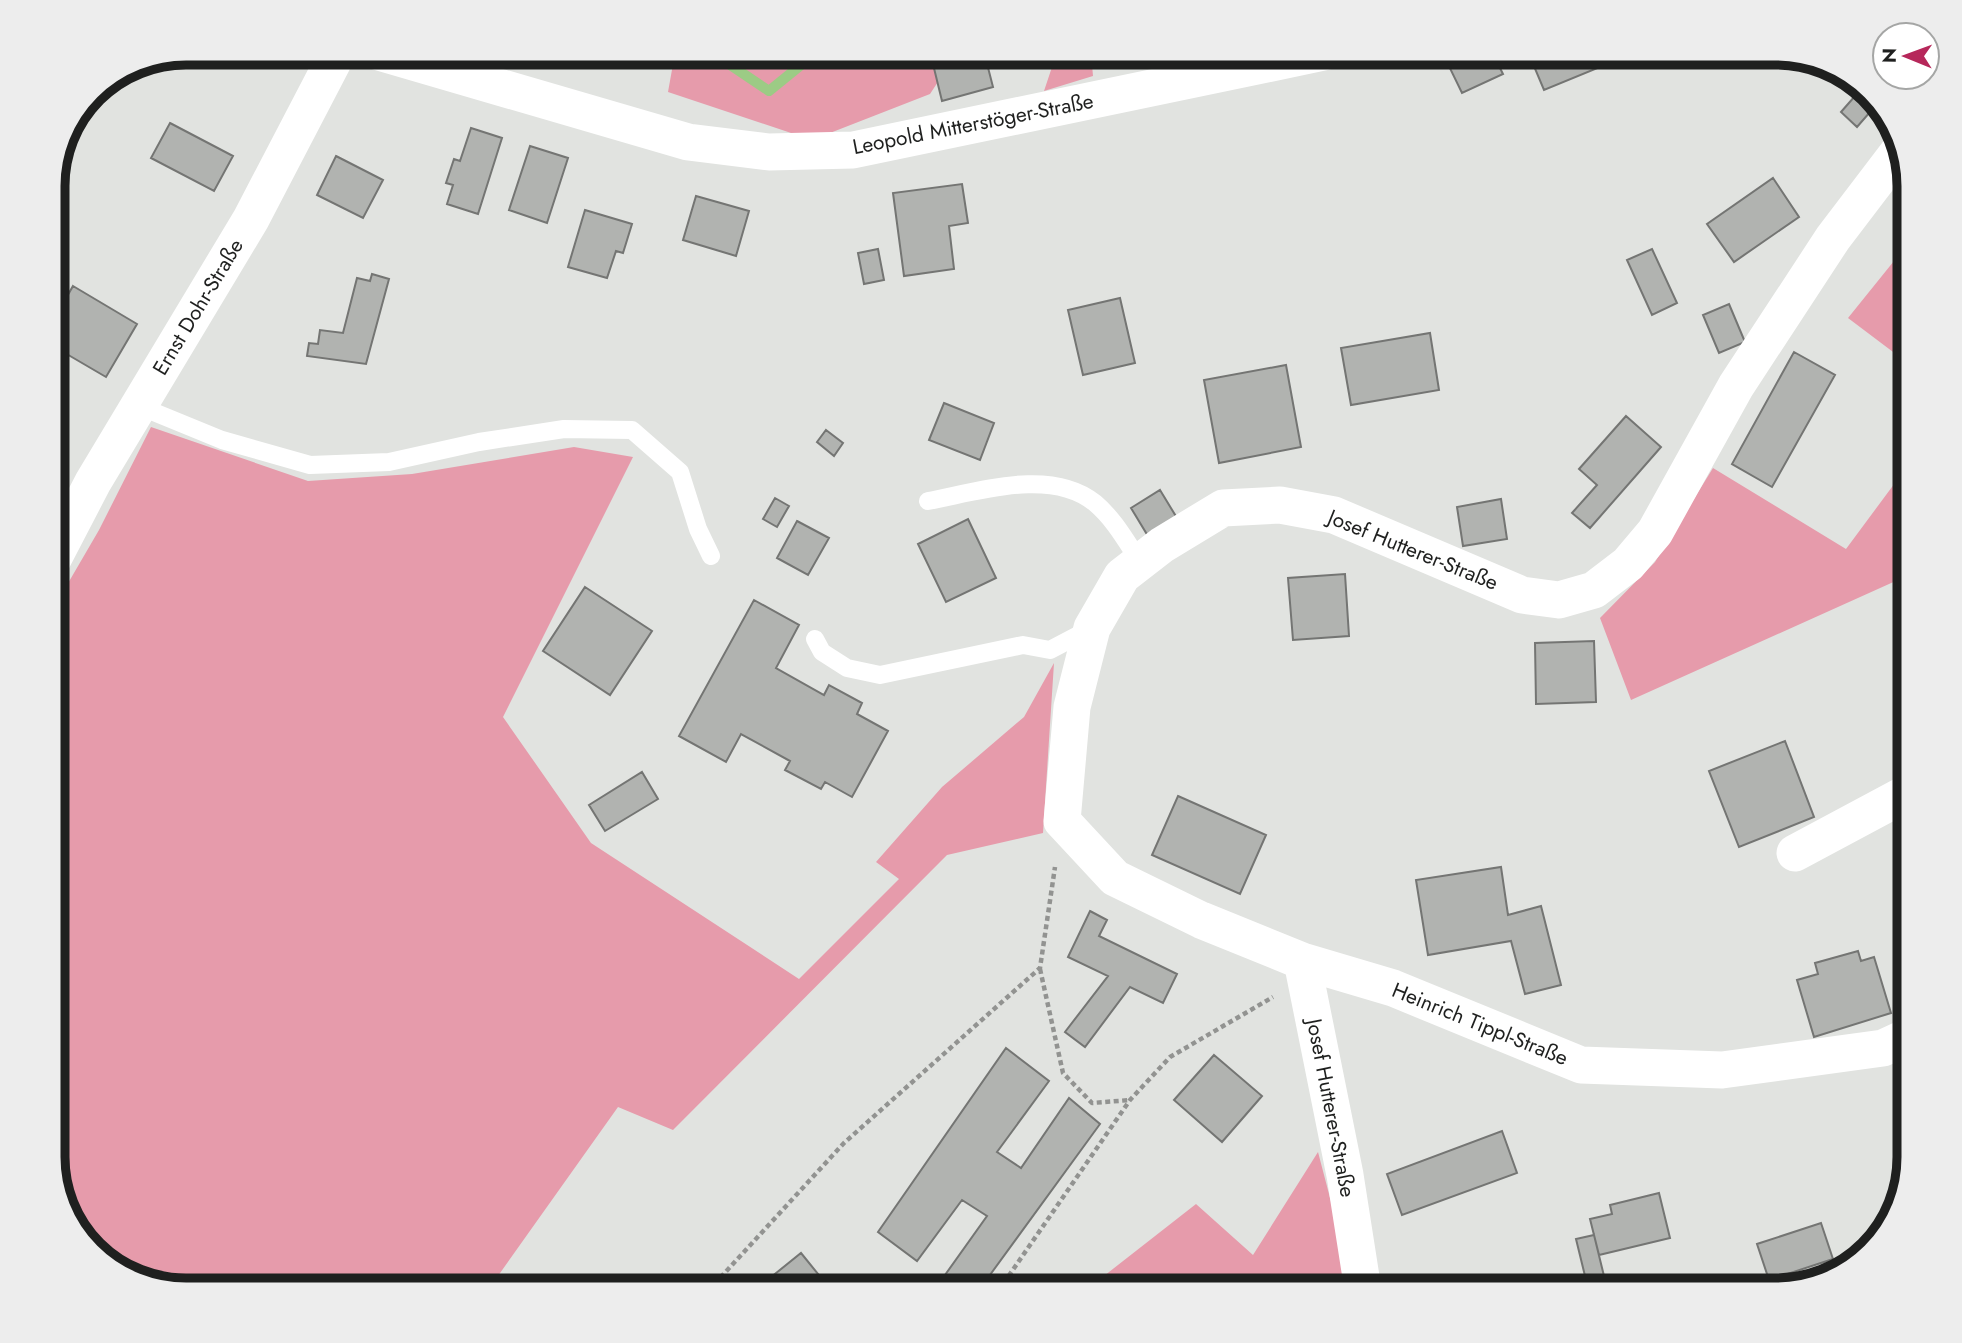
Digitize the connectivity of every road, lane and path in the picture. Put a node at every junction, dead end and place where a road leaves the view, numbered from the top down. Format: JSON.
{"nodes":[{"id":1,"x":331,"y":65,"type":"edge"},
{"id":2,"x":424,"y":65,"type":"edge"},
{"id":3,"x":1262,"y":65,"type":"edge"},
{"id":4,"x":1894,"y":158,"type":"edge"},
{"id":5,"x":138,"y":406,"type":"junction"},
{"id":6,"x":928,"y":501,"type":"dead end"},
{"id":7,"x":65,"y":536,"type":"edge"},
{"id":8,"x":711,"y":555,"type":"dead end"},
{"id":9,"x":1140,"y":562,"type":"junction"},
{"id":10,"x":1092,"y":628,"type":"junction"},
{"id":11,"x":815,"y":639,"type":"dead end"},
{"id":12,"x":1897,"y":798,"type":"edge"},
{"id":13,"x":1062,"y":821,"type":"junction"},
{"id":14,"x":1795,"y":853,"type":"dead end"},
{"id":15,"x":1302,"y":961,"type":"junction"},
{"id":16,"x":1040,"y":968,"type":"junction"},
{"id":17,"x":1897,"y":1041,"type":"edge"},
{"id":18,"x":1130,"y":1100,"type":"junction"},
{"id":19,"x":720,"y":1278,"type":"edge"},
{"id":20,"x":1007,"y":1278,"type":"edge"},
{"id":21,"x":1361,"y":1278,"type":"edge"}],
"edges":[{"from":1,"to":5,"type":"street","name":"Ernst Dohr-Straße"},
{"from":2,"to":3,"type":"street","name":"Leopold Mitterstöger-Straße"},
{"from":4,"to":9,"type":"street","name":"Josef Hutterer-Straße"},
{"from":5,"to":7,"type":"street","name":"Ernst Dohr-Straße"},
{"from":5,"to":8,"type":"lane"},
{"from":6,"to":9,"type":"lane"},
{"from":9,"to":10,"type":"street","name":"Josef Hutterer-Straße"},
{"from":10,"to":11,"type":"lane"},
{"from":10,"to":13,"type":"street","name":"Josef Hutterer-Straße"},
{"from":12,"to":14,"type":"street"},
{"from":13,"to":15,"type":"street"},
{"from":13,"to":16,"type":"path"},
{"from":15,"to":17,"type":"street","name":"Heinrich Tippl-Straße"},
{"from":15,"to":18,"type":"path"},
{"from":15,"to":21,"type":"street","name":"Josef Hutterer-Straße"},
{"from":16,"to":18,"type":"path"},
{"from":16,"to":19,"type":"path"},
{"from":18,"to":20,"type":"path"}]}
